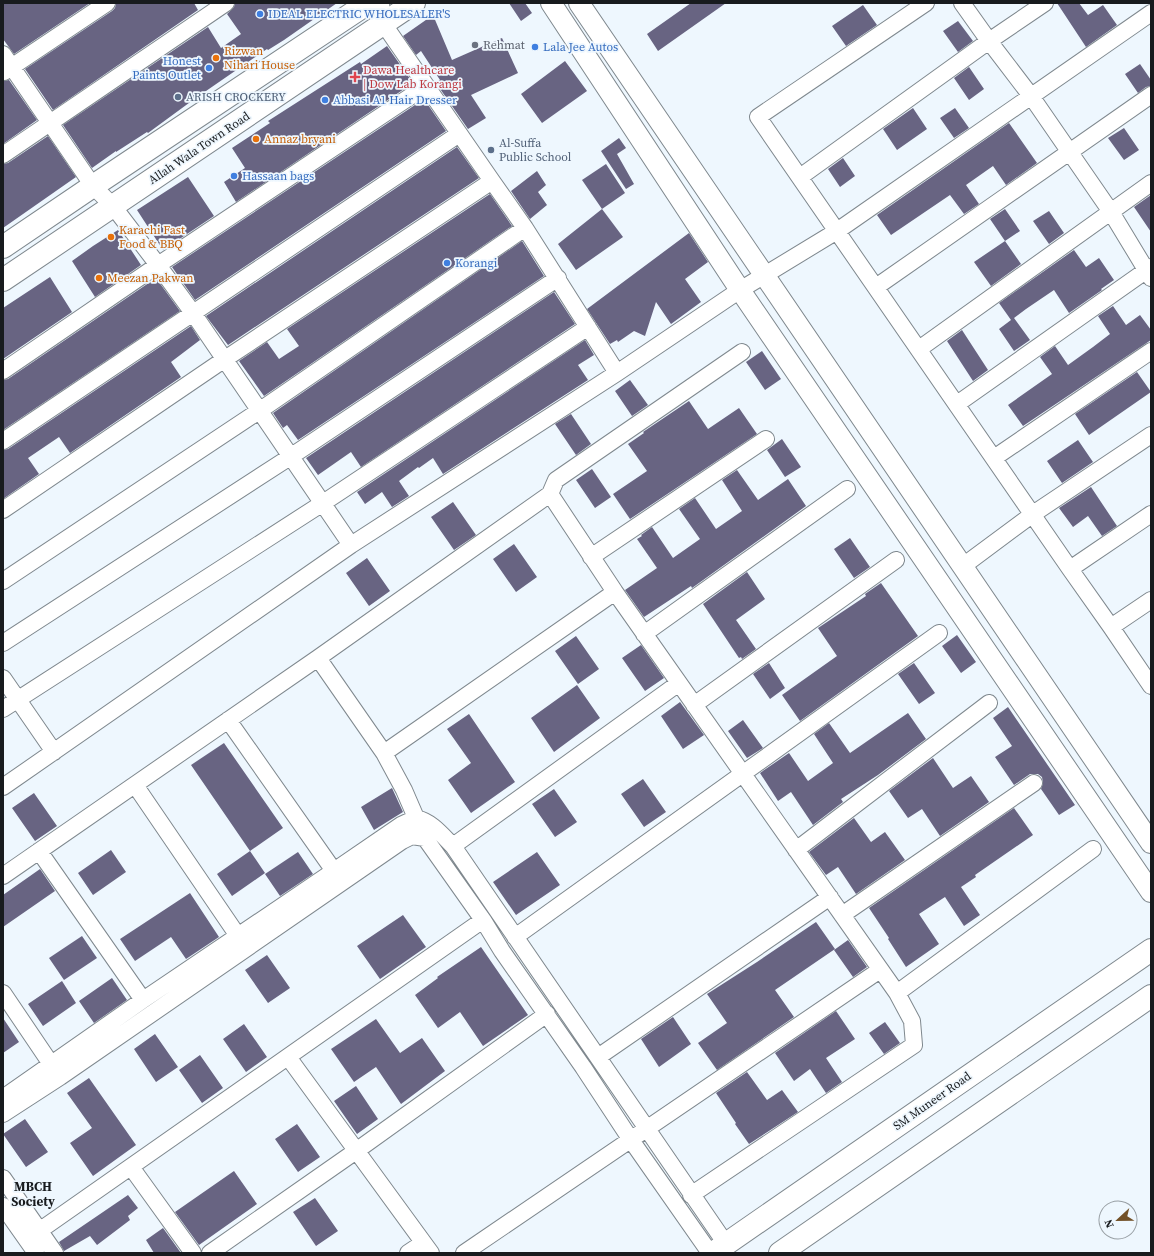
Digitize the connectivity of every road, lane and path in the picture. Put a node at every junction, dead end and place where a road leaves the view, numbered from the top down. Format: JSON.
{"nodes":[{"id":1,"x":107,"y":3,"type":"edge"},
{"id":2,"x":226,"y":3,"type":"edge"},
{"id":3,"x":368,"y":3,"type":"edge"},
{"id":4,"x":414,"y":3,"type":"edge"},
{"id":5,"x":551,"y":3,"type":"edge"},
{"id":6,"x":579,"y":3,"type":"edge"},
{"id":7,"x":926,"y":3,"type":"edge"},
{"id":8,"x":962,"y":3,"type":"edge"},
{"id":9,"x":1045,"y":3,"type":"edge"},
{"id":10,"x":382,"y":13,"type":"edge"},
{"id":11,"x":1151,"y":13,"type":"edge"},
{"id":12,"x":989,"y":41,"type":"junction"},
{"id":13,"x":6,"y":64,"type":"edge"},
{"id":14,"x":426,"y":86,"type":"junction"},
{"id":15,"x":1031,"y":96,"type":"junction"},
{"id":16,"x":1151,"y":96,"type":"edge"},
{"id":17,"x":51,"y":123,"type":"junction"},
{"id":18,"x":459,"y":134,"type":"junction"},
{"id":19,"x":1070,"y":152,"type":"junction"},
{"id":20,"x":3,"y":154,"type":"edge"},
{"id":21,"x":800,"y":177,"type":"junction"},
{"id":22,"x":492,"y":181,"type":"junction"},
{"id":23,"x":1151,"y":183,"type":"edge"},
{"id":24,"x":93,"y":186,"type":"junction"},
{"id":25,"x":113,"y":206,"type":"junction"},
{"id":26,"x":1111,"y":212,"type":"junction"},
{"id":27,"x":525,"y":228,"type":"junction"},
{"id":28,"x":837,"y":231,"type":"junction"},
{"id":29,"x":3,"y":247,"type":"edge"},
{"id":30,"x":158,"y":265,"type":"junction"},
{"id":31,"x":1149,"y":272,"type":"edge"},
{"id":32,"x":764,"y":274,"type":"junction"},
{"id":33,"x":558,"y":278,"type":"junction"},
{"id":34,"x":3,"y":280,"type":"edge"},
{"id":35,"x":876,"y":287,"type":"junction"},
{"id":36,"x":740,"y":290,"type":"junction"},
{"id":37,"x":193,"y":313,"type":"junction"},
{"id":38,"x":588,"y":327,"type":"junction"},
{"id":39,"x":919,"y":349,"type":"junction"},
{"id":40,"x":1151,"y":350,"type":"edge"},
{"id":41,"x":742,"y":352,"type":"dead end"},
{"id":42,"x":225,"y":359,"type":"junction"},
{"id":43,"x":3,"y":371,"type":"edge"},
{"id":44,"x":618,"y":373,"type":"junction"},
{"id":45,"x":957,"y":404,"type":"junction"},
{"id":46,"x":259,"y":411,"type":"junction"},
{"id":47,"x":1151,"y":435,"type":"edge"},
{"id":48,"x":766,"y":439,"type":"dead end"},
{"id":49,"x":3,"y":441,"type":"edge"},
{"id":50,"x":290,"y":457,"type":"junction"},
{"id":51,"x":994,"y":458,"type":"junction"},
{"id":52,"x":847,"y":489,"type":"dead end"},
{"id":53,"x":550,"y":494,"type":"junction"},
{"id":54,"x":323,"y":503,"type":"junction"},
{"id":55,"x":3,"y":510,"type":"edge"},
{"id":56,"x":1033,"y":514,"type":"junction"},
{"id":57,"x":1151,"y":514,"type":"edge"},
{"id":58,"x":351,"y":545,"type":"junction"},
{"id":59,"x":591,"y":557,"type":"junction"},
{"id":60,"x":896,"y":560,"type":"dead end"},
{"id":61,"x":963,"y":566,"type":"junction"},
{"id":62,"x":1070,"y":569,"type":"junction"},
{"id":63,"x":3,"y":581,"type":"edge"},
{"id":64,"x":615,"y":592,"type":"junction"},
{"id":65,"x":1151,"y":600,"type":"edge"},
{"id":66,"x":1112,"y":626,"type":"junction"},
{"id":67,"x":939,"y":633,"type":"dead end"},
{"id":68,"x":644,"y":634,"type":"junction"},
{"id":69,"x":3,"y":643,"type":"edge"},
{"id":70,"x":318,"y":658,"type":"junction"},
{"id":71,"x":3,"y":678,"type":"edge"},
{"id":72,"x":678,"y":683,"type":"junction"},
{"id":73,"x":1151,"y":686,"type":"edge"},
{"id":74,"x":18,"y":699,"type":"junction"},
{"id":75,"x":989,"y":702,"type":"dead end"},
{"id":76,"x":694,"y":705,"type":"junction"},
{"id":77,"x":3,"y":709,"type":"edge"},
{"id":78,"x":228,"y":720,"type":"junction"},
{"id":79,"x":54,"y":752,"type":"junction"},
{"id":80,"x":384,"y":754,"type":"junction"},
{"id":81,"x":743,"y":774,"type":"junction"},
{"id":82,"x":1034,"y":784,"type":"dead end"},
{"id":83,"x":134,"y":785,"type":"junction"},
{"id":84,"x":3,"y":787,"type":"edge"},
{"id":85,"x":416,"y":818,"type":"junction"},
{"id":86,"x":425,"y":838,"type":"junction"},
{"id":87,"x":1151,"y":843,"type":"edge"},
{"id":88,"x":453,"y":846,"type":"junction"},
{"id":89,"x":796,"y":850,"type":"junction"},
{"id":90,"x":1093,"y":850,"type":"dead end"},
{"id":91,"x":39,"y":851,"type":"junction"},
{"id":92,"x":3,"y":876,"type":"edge"},
{"id":93,"x":338,"y":876,"type":"junction"},
{"id":94,"x":1151,"y":892,"type":"edge"},
{"id":95,"x":830,"y":897,"type":"junction"},
{"id":96,"x":842,"y":915,"type":"junction"},
{"id":97,"x":483,"y":920,"type":"junction"},
{"id":98,"x":238,"y":936,"type":"junction"},
{"id":99,"x":515,"y":937,"type":"junction"},
{"id":100,"x":1151,"y":950,"type":"edge"},
{"id":101,"x":880,"y":970,"type":"junction"},
{"id":102,"x":3,"y":993,"type":"edge"},
{"id":103,"x":896,"y":993,"type":"junction"},
{"id":104,"x":1151,"y":996,"type":"edge"},
{"id":105,"x":144,"y":1000,"type":"junction"},
{"id":106,"x":547,"y":1014,"type":"junction"},
{"id":107,"x":288,"y":1057,"type":"junction"},
{"id":108,"x":598,"y":1057,"type":"junction"},
{"id":109,"x":51,"y":1064,"type":"junction"},
{"id":110,"x":3,"y":1098,"type":"edge"},
{"id":111,"x":3,"y":1114,"type":"edge"},
{"id":112,"x":648,"y":1129,"type":"junction"},
{"id":113,"x":631,"y":1140,"type":"junction"},
{"id":114,"x":356,"y":1151,"type":"junction"},
{"id":115,"x":131,"y":1167,"type":"junction"},
{"id":116,"x":3,"y":1178,"type":"edge"},
{"id":117,"x":692,"y":1196,"type":"junction"},
{"id":118,"x":3,"y":1206,"type":"edge"},
{"id":119,"x":39,"y":1230,"type":"junction"},
{"id":120,"x":427,"y":1248,"type":"edge"},
{"id":121,"x":716,"y":1250,"type":"edge"},
{"id":122,"x":36,"y":1253,"type":"edge"},
{"id":123,"x":55,"y":1253,"type":"edge"},
{"id":124,"x":193,"y":1253,"type":"edge"},
{"id":125,"x":210,"y":1253,"type":"edge"},
{"id":126,"x":408,"y":1253,"type":"edge"},
{"id":127,"x":464,"y":1253,"type":"edge"},
{"id":128,"x":780,"y":1253,"type":"edge"}],
"edges":[{"from":1,"to":13,"type":"street"},
{"from":2,"to":17,"type":"street"},
{"from":3,"to":24,"type":"main road"},
{"from":4,"to":10,"type":"main road","name":"Allah Wala Town Road"},
{"from":5,"to":36,"type":"street"},
{"from":6,"to":32,"type":"street"},
{"from":7,"to":21,"type":"street"},
{"from":8,"to":12,"type":"street"},
{"from":9,"to":12,"type":"street"},
{"from":10,"to":14,"type":"street"},
{"from":10,"to":25,"type":"main road","name":"Allah Wala Town Road"},
{"from":11,"to":15,"type":"street"},
{"from":12,"to":15,"type":"street"},
{"from":12,"to":21,"type":"street"},
{"from":13,"to":17,"type":"street"},
{"from":14,"to":18,"type":"street"},
{"from":14,"to":30,"type":"street"},
{"from":15,"to":19,"type":"street"},
{"from":15,"to":28,"type":"street"},
{"from":16,"to":19,"type":"street"},
{"from":17,"to":20,"type":"street"},
{"from":17,"to":24,"type":"street"},
{"from":18,"to":22,"type":"street"},
{"from":18,"to":37,"type":"street"},
{"from":19,"to":26,"type":"street"},
{"from":19,"to":35,"type":"street"},
{"from":21,"to":28,"type":"street"},
{"from":22,"to":27,"type":"street"},
{"from":22,"to":42,"type":"street"},
{"from":23,"to":26,"type":"street"},
{"from":24,"to":25,"type":"street"},
{"from":24,"to":29,"type":"main road"},
{"from":25,"to":30,"type":"street"},
{"from":25,"to":34,"type":"main road","name":"Allah Wala Town Road"},
{"from":26,"to":31,"type":"street"},
{"from":26,"to":39,"type":"street"},
{"from":27,"to":33,"type":"street"},
{"from":27,"to":46,"type":"street"},
{"from":28,"to":32,"type":"street"},
{"from":28,"to":35,"type":"street"},
{"from":30,"to":37,"type":"street"},
{"from":30,"to":43,"type":"street"},
{"from":31,"to":45,"type":"street"},
{"from":32,"to":36,"type":"street"},
{"from":32,"to":61,"type":"street"},
{"from":33,"to":38,"type":"street"},
{"from":33,"to":50,"type":"street"},
{"from":35,"to":39,"type":"street"},
{"from":36,"to":44,"type":"street"},
{"from":36,"to":94,"type":"street"},
{"from":37,"to":42,"type":"street"},
{"from":37,"to":49,"type":"street"},
{"from":38,"to":44,"type":"street"},
{"from":38,"to":54,"type":"street"},
{"from":39,"to":45,"type":"street"},
{"from":40,"to":51,"type":"street"},
{"from":41,"to":53,"type":"street"},
{"from":42,"to":46,"type":"street"},
{"from":42,"to":55,"type":"street"},
{"from":44,"to":58,"type":"street"},
{"from":45,"to":51,"type":"street"},
{"from":46,"to":50,"type":"street"},
{"from":46,"to":63,"type":"street"},
{"from":47,"to":56,"type":"street"},
{"from":48,"to":59,"type":"street"},
{"from":50,"to":54,"type":"street"},
{"from":50,"to":69,"type":"street"},
{"from":51,"to":56,"type":"street"},
{"from":52,"to":68,"type":"street"},
{"from":53,"to":59,"type":"street"},
{"from":53,"to":70,"type":"street"},
{"from":54,"to":58,"type":"street"},
{"from":54,"to":74,"type":"street"},
{"from":56,"to":61,"type":"street"},
{"from":56,"to":62,"type":"street"},
{"from":57,"to":62,"type":"street"},
{"from":58,"to":79,"type":"street"},
{"from":59,"to":64,"type":"street"},
{"from":60,"to":76,"type":"street"},
{"from":61,"to":87,"type":"street"},
{"from":62,"to":66,"type":"street"},
{"from":64,"to":68,"type":"street"},
{"from":64,"to":80,"type":"street"},
{"from":65,"to":66,"type":"street"},
{"from":66,"to":73,"type":"street"},
{"from":67,"to":81,"type":"street"},
{"from":68,"to":72,"type":"street"},
{"from":70,"to":78,"type":"street"},
{"from":70,"to":80,"type":"street"},
{"from":71,"to":74,"type":"street"},
{"from":72,"to":76,"type":"street"},
{"from":72,"to":88,"type":"street"},
{"from":74,"to":77,"type":"street"},
{"from":74,"to":79,"type":"street"},
{"from":75,"to":89,"type":"street"},
{"from":76,"to":81,"type":"street"},
{"from":78,"to":83,"type":"street"},
{"from":78,"to":93,"type":"street"},
{"from":79,"to":84,"type":"street"},
{"from":80,"to":85,"type":"street"},
{"from":81,"to":89,"type":"street"},
{"from":81,"to":99,"type":"street"},
{"from":82,"to":96,"type":"street"},
{"from":83,"to":91,"type":"street"},
{"from":83,"to":98,"type":"street"},
{"from":85,"to":86,"type":"street"},
{"from":85,"to":88,"type":"street"},
{"from":85,"to":93,"type":"street"},
{"from":86,"to":93,"type":"street"},
{"from":86,"to":97,"type":"street"},
{"from":88,"to":99,"type":"street"},
{"from":89,"to":95,"type":"street"},
{"from":90,"to":103,"type":"street"},
{"from":91,"to":92,"type":"street"},
{"from":91,"to":105,"type":"street"},
{"from":93,"to":98,"type":"street"},
{"from":93,"to":111,"type":"street"},
{"from":95,"to":96,"type":"street"},
{"from":95,"to":108,"type":"street"},
{"from":96,"to":101,"type":"street"},
{"from":97,"to":106,"type":"street"},
{"from":97,"to":107,"type":"street"},
{"from":98,"to":105,"type":"street"},
{"from":99,"to":108,"type":"street"},
{"from":100,"to":121,"type":"main road","name":"SM Muneer Road"},
{"from":101,"to":103,"type":"street"},
{"from":101,"to":112,"type":"street"},
{"from":102,"to":109,"type":"street"},
{"from":103,"to":117,"type":"street"},
{"from":104,"to":128,"type":"main road"},
{"from":105,"to":109,"type":"street"},
{"from":106,"to":113,"type":"street"},
{"from":106,"to":114,"type":"street"},
{"from":107,"to":114,"type":"street"},
{"from":107,"to":115,"type":"street"},
{"from":108,"to":112,"type":"street"},
{"from":109,"to":110,"type":"street"},
{"from":112,"to":113,"type":"street"},
{"from":112,"to":117,"type":"street"},
{"from":113,"to":121,"type":"street"},
{"from":113,"to":127,"type":"street"},
{"from":114,"to":120,"type":"street"},
{"from":114,"to":125,"type":"street"},
{"from":115,"to":119,"type":"street"},
{"from":115,"to":124,"type":"street"},
{"from":116,"to":119,"type":"street"},
{"from":117,"to":121,"type":"street"},
{"from":118,"to":122,"type":"street"},
{"from":119,"to":123,"type":"street"},
{"from":120,"to":126,"type":"street"}]}
